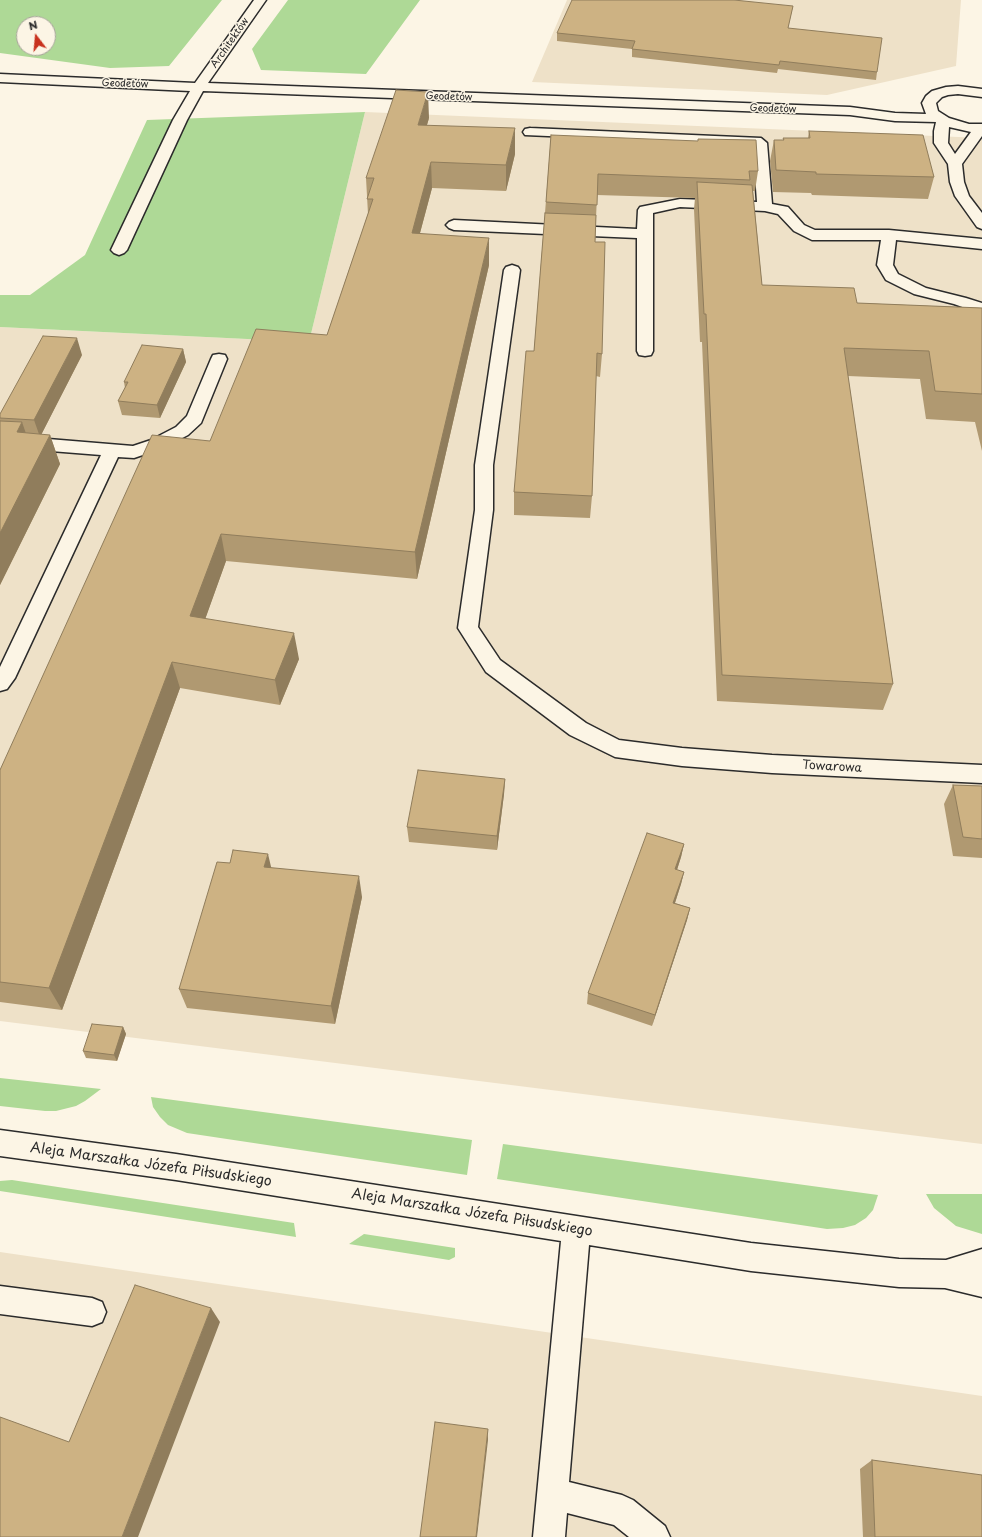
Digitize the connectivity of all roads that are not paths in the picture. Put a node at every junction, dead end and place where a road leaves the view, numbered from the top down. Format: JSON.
{"nodes":[{"id":1,"x":260,"y":0,"type":"edge"},
{"id":2,"x":0,"y":78,"type":"edge"},
{"id":3,"x":199,"y":87,"type":"junction"},
{"id":4,"x":982,"y":93,"type":"edge"},
{"id":5,"x":931,"y":99,"type":"junction"},
{"id":6,"x":916,"y":102,"type":"dead end"},
{"id":7,"x":902,"y":104,"type":"dead end"},
{"id":8,"x":850,"y":112,"type":"junction"},
{"id":9,"x":940,"y":120,"type":"junction"},
{"id":10,"x":982,"y":128,"type":"edge"},
{"id":11,"x":530,"y":132,"type":"dead end"},
{"id":12,"x":955,"y":164,"type":"junction"},
{"id":13,"x":765,"y":207,"type":"junction"},
{"id":14,"x":982,"y":224,"type":"edge"},
{"id":15,"x":454,"y":225,"type":"dead end"},
{"id":16,"x":645,"y":234,"type":"junction"},
{"id":17,"x":889,"y":235,"type":"junction"},
{"id":18,"x":982,"y":244,"type":"edge"},
{"id":19,"x":119,"y":250,"type":"dead end"},
{"id":20,"x":512,"y":270,"type":"dead end"},
{"id":21,"x":982,"y":309,"type":"edge"},
{"id":22,"x":645,"y":351,"type":"dead end"},
{"id":23,"x":220,"y":359,"type":"dead end"},
{"id":24,"x":0,"y":440,"type":"edge"},
{"id":25,"x":112,"y":450,"type":"junction"},
{"id":26,"x":0,"y":683,"type":"edge"},
{"id":27,"x":982,"y":774,"type":"edge"},
{"id":28,"x":0,"y":1144,"type":"edge"},
{"id":29,"x":576,"y":1229,"type":"junction"},
{"id":30,"x":982,"y":1263,"type":"edge"},
{"id":31,"x":945,"y":1274,"type":"junction"},
{"id":32,"x":982,"y":1282,"type":"edge"},
{"id":33,"x":0,"y":1300,"type":"edge"},
{"id":34,"x":92,"y":1312,"type":"dead end"},
{"id":35,"x":553,"y":1494,"type":"junction"},
{"id":36,"x":549,"y":1537,"type":"edge"},
{"id":37,"x":654,"y":1537,"type":"edge"}],
"edges":[{"from":1,"to":3,"type":"street","name":"Architektów"},
{"from":2,"to":3,"type":"street","name":"Geodetów"},
{"from":3,"to":8,"type":"street","name":"Geodetów"},
{"from":3,"to":19,"type":"street","name":"Architektów"},
{"from":4,"to":5,"type":"street"},
{"from":5,"to":6,"type":"street"},
{"from":5,"to":9,"type":"street"},
{"from":7,"to":8,"type":"street"},
{"from":8,"to":9,"type":"street"},
{"from":9,"to":10,"type":"street"},
{"from":9,"to":12,"type":"street"},
{"from":10,"to":12,"type":"street"},
{"from":11,"to":13,"type":"street"},
{"from":12,"to":14,"type":"street"},
{"from":13,"to":16,"type":"street"},
{"from":13,"to":17,"type":"street"},
{"from":15,"to":16,"type":"street"},
{"from":16,"to":22,"type":"street"},
{"from":17,"to":18,"type":"street"},
{"from":17,"to":21,"type":"street"},
{"from":20,"to":27,"type":"street","name":"Towarowa"},
{"from":23,"to":25,"type":"street"},
{"from":24,"to":25,"type":"street"},
{"from":25,"to":26,"type":"street"},
{"from":28,"to":29,"type":"street","name":"Aleja Marszałka Józefa Piłsudskiego"},
{"from":29,"to":31,"type":"street","name":"Aleja Marszałka Józefa Piłsudskiego"},
{"from":29,"to":35,"type":"street"},
{"from":30,"to":31,"type":"street","name":"Aleja Marszałka Józefa Piłsudskiego"},
{"from":31,"to":32,"type":"street","name":"Aleja Marszałka Józefa Piłsudskiego"},
{"from":33,"to":34,"type":"street"},
{"from":35,"to":36,"type":"street"},
{"from":35,"to":37,"type":"street"}]}
